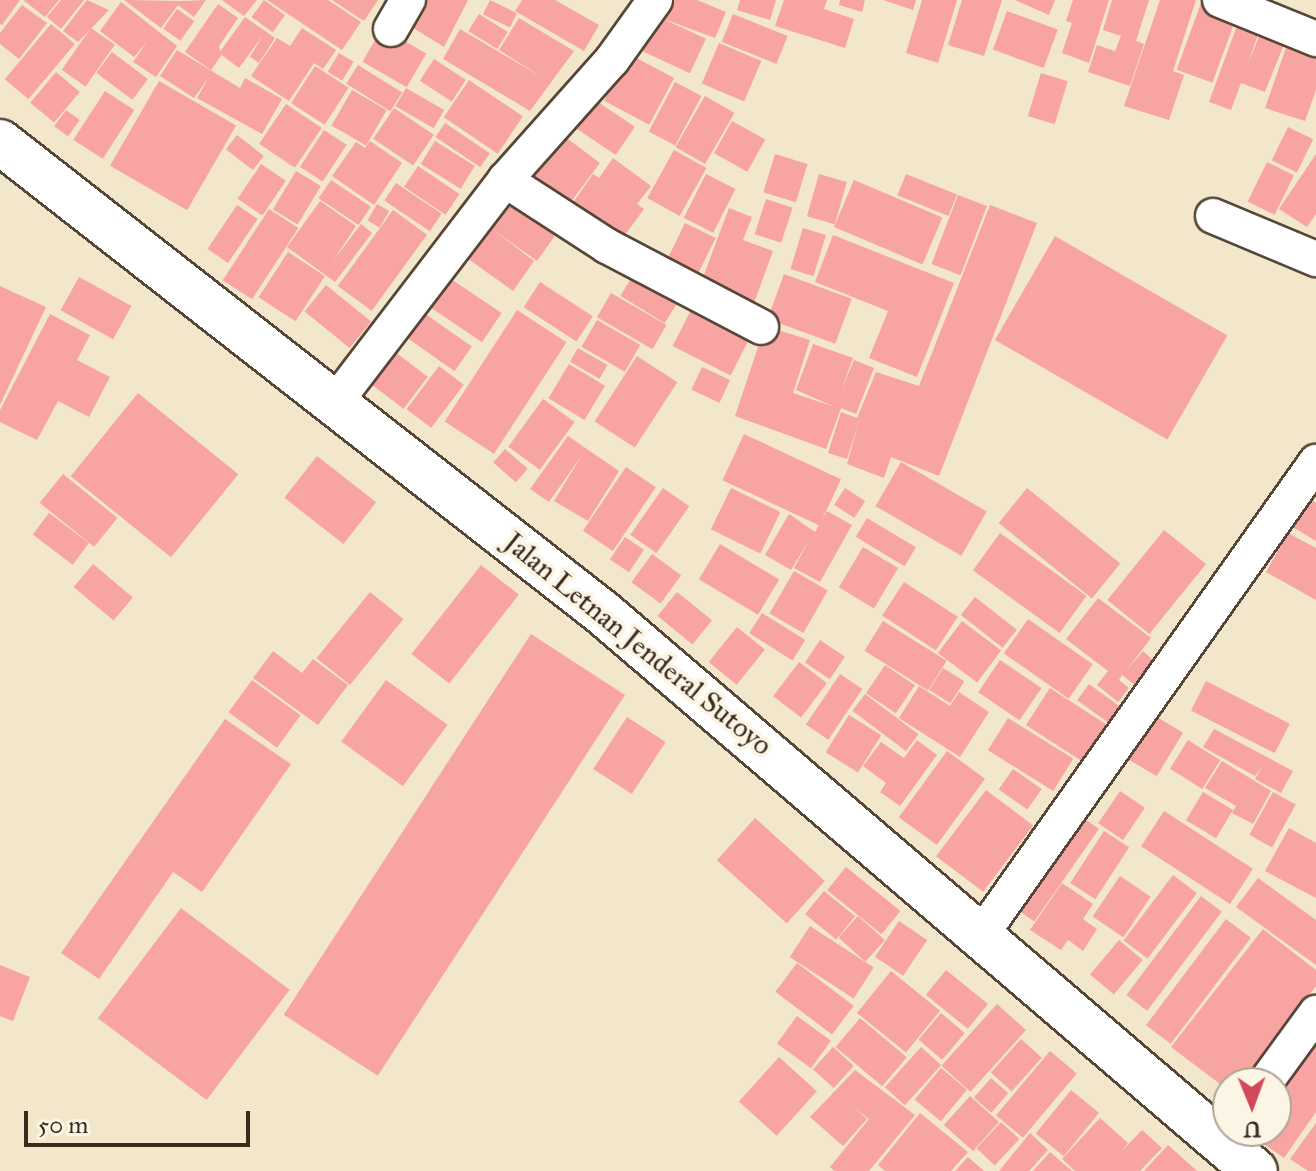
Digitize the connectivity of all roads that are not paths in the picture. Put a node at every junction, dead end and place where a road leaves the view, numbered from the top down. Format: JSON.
{"nodes":[{"id":1,"x":408,"y":0,"type":"edge"},
{"id":2,"x":655,"y":0,"type":"edge"},
{"id":3,"x":1220,"y":0,"type":"edge"},
{"id":4,"x":391,"y":29,"type":"dead end"},
{"id":5,"x":1316,"y":39,"type":"edge"},
{"id":6,"x":0,"y":142,"type":"edge"},
{"id":7,"x":505,"y":180,"type":"junction"},
{"id":8,"x":1213,"y":216,"type":"dead end"},
{"id":9,"x":1316,"y":259,"type":"edge"},
{"id":10,"x":761,"y":327,"type":"dead end"},
{"id":11,"x":337,"y":400,"type":"junction"},
{"id":12,"x":1316,"y":462,"type":"edge"},
{"id":13,"x":981,"y":935,"type":"junction"},
{"id":14,"x":1316,"y":1013,"type":"edge"},
{"id":15,"x":1277,"y":1067,"type":"edge"},
{"id":16,"x":1212,"y":1125,"type":"edge"},
{"id":17,"x":1235,"y":1147,"type":"edge"},
{"id":18,"x":1255,"y":1171,"type":"edge"}],
"edges":[{"from":1,"to":4,"type":"street"},
{"from":2,"to":7,"type":"street"},
{"from":3,"to":5,"type":"street"},
{"from":6,"to":11,"type":"main road","name":"Jalan Letnan Jenderal Sutoyo"},
{"from":7,"to":10,"type":"street"},
{"from":7,"to":11,"type":"street"},
{"from":8,"to":9,"type":"street"},
{"from":11,"to":13,"type":"main road","name":"Jalan Letnan Jenderal Sutoyo"},
{"from":12,"to":13,"type":"street"},
{"from":13,"to":16,"type":"main road","name":"Jalan Letnan Jenderal Sutoyo"},
{"from":14,"to":15,"type":"street"},
{"from":17,"to":18,"type":"main road","name":"Jalan Letnan Jenderal Sutoyo"}]}
